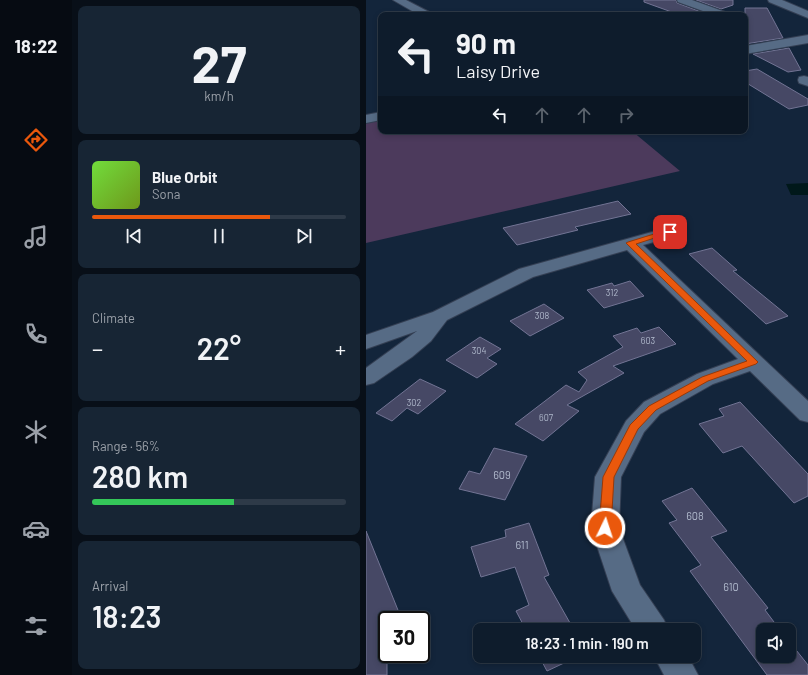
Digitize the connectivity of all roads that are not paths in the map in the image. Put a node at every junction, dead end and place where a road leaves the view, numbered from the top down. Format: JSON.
{"nodes":[{"id":1,"x":399,"y":0,"type":"edge"},
{"id":2,"x":682,"y":0,"type":"edge"},
{"id":3,"x":773,"y":0,"type":"edge"},
{"id":4,"x":421,"y":12,"type":"edge"},
{"id":5,"x":716,"y":12,"type":"edge"},
{"id":6,"x":808,"y":15,"type":"edge"},
{"id":7,"x":808,"y":39,"type":"edge"},
{"id":8,"x":748,"y":49,"type":"edge"},
{"id":9,"x":378,"y":117,"type":"edge"},
{"id":10,"x":366,"y":119,"type":"edge"},
{"id":11,"x":670,"y":232,"type":"dead end"},
{"id":12,"x":630,"y":243,"type":"junction"},
{"id":13,"x":440,"y":316,"type":"junction"},
{"id":14,"x":366,"y":342,"type":"edge"},
{"id":15,"x":753,"y":362,"type":"junction"},
{"id":16,"x":366,"y":378,"type":"edge"},
{"id":17,"x":808,"y":414,"type":"edge"},
{"id":18,"x":649,"y":623,"type":"edge"},
{"id":19,"x":674,"y":663,"type":"edge"},
{"id":20,"x":682,"y":675,"type":"edge"}],
"edges":[{"from":1,"to":4,"type":"street"},
{"from":2,"to":5,"type":"street"},
{"from":3,"to":6,"type":"street"},
{"from":7,"to":8,"type":"street"},
{"from":9,"to":10,"type":"street"},
{"from":11,"to":12,"type":"street"},
{"from":12,"to":13,"type":"street"},
{"from":12,"to":15,"type":"street"},
{"from":13,"to":14,"type":"street"},
{"from":13,"to":16,"type":"street"},
{"from":15,"to":17,"type":"street"},
{"from":15,"to":18,"type":"street"},
{"from":19,"to":20,"type":"street"}]}
